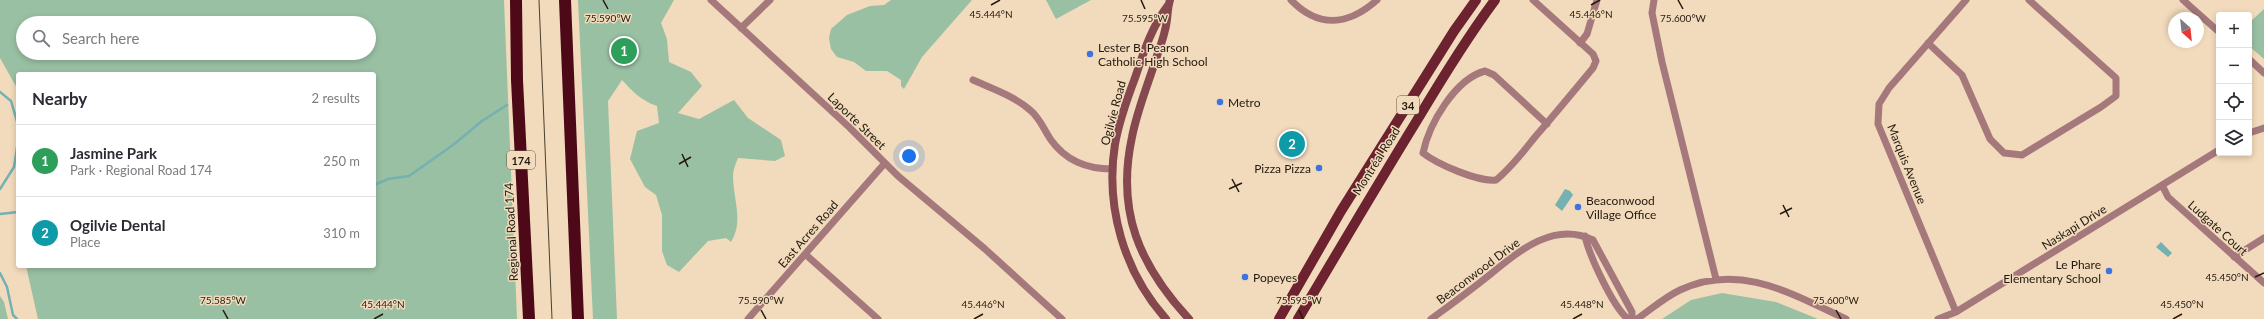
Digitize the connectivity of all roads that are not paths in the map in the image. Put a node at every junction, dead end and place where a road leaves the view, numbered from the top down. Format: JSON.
{"nodes":[{"id":1,"x":516,"y":0,"type":"edge"},
{"id":2,"x":565,"y":0,"type":"edge"},
{"id":3,"x":711,"y":0,"type":"edge"},
{"id":4,"x":770,"y":0,"type":"edge"},
{"id":5,"x":1291,"y":0,"type":"edge"},
{"id":6,"x":1377,"y":0,"type":"edge"},
{"id":7,"x":1476,"y":0,"type":"edge"},
{"id":8,"x":1495,"y":0,"type":"edge"},
{"id":9,"x":1534,"y":0,"type":"edge"},
{"id":10,"x":1597,"y":0,"type":"edge"},
{"id":11,"x":1654,"y":0,"type":"edge"},
{"id":12,"x":1966,"y":0,"type":"edge"},
{"id":13,"x":2029,"y":0,"type":"edge"},
{"id":14,"x":2183,"y":0,"type":"edge"},
{"id":15,"x":1170,"y":1,"type":"edge"},
{"id":16,"x":741,"y":28,"type":"junction"},
{"id":17,"x":2216,"y":29,"type":"edge"},
{"id":18,"x":1580,"y":43,"type":"junction"},
{"id":19,"x":1928,"y":43,"type":"junction"},
{"id":20,"x":2252,"y":62,"type":"edge"},
{"id":21,"x":2264,"y":73,"type":"edge"},
{"id":22,"x":973,"y":80,"type":"dead end"},
{"id":23,"x":1547,"y":124,"type":"junction"},
{"id":24,"x":2264,"y":128,"type":"edge"},
{"id":25,"x":2252,"y":132,"type":"edge"},
{"id":26,"x":2216,"y":152,"type":"edge"},
{"id":27,"x":885,"y":163,"type":"junction"},
{"id":28,"x":1112,"y":169,"type":"junction"},
{"id":29,"x":2162,"y":185,"type":"junction"},
{"id":30,"x":1341,"y":211,"type":"junction"},
{"id":31,"x":1355,"y":221,"type":"junction"},
{"id":32,"x":1585,"y":236,"type":"junction"},
{"id":33,"x":2264,"y":238,"type":"edge"},
{"id":34,"x":805,"y":254,"type":"junction"},
{"id":35,"x":2234,"y":257,"type":"junction"},
{"id":36,"x":1716,"y":279,"type":"junction"},
{"id":37,"x":2264,"y":283,"type":"edge"},
{"id":38,"x":1296,"y":292,"type":"junction"},
{"id":39,"x":1956,"y":312,"type":"junction"},
{"id":40,"x":529,"y":319,"type":"edge"},
{"id":41,"x":578,"y":319,"type":"edge"},
{"id":42,"x":748,"y":319,"type":"edge"},
{"id":43,"x":878,"y":319,"type":"edge"},
{"id":44,"x":1062,"y":319,"type":"edge"},
{"id":45,"x":1166,"y":319,"type":"edge"},
{"id":46,"x":1189,"y":319,"type":"edge"},
{"id":47,"x":1273,"y":319,"type":"edge"},
{"id":48,"x":1279,"y":319,"type":"edge"},
{"id":49,"x":1298,"y":319,"type":"edge"},
{"id":50,"x":1431,"y":319,"type":"edge"},
{"id":51,"x":1628,"y":319,"type":"edge"},
{"id":52,"x":1632,"y":319,"type":"edge"},
{"id":53,"x":1636,"y":319,"type":"edge"},
{"id":54,"x":1846,"y":319,"type":"edge"},
{"id":55,"x":1938,"y":319,"type":"edge"}],
"edges":[{"from":1,"to":40,"type":"highway","name":"Regional Road 174","number":"174"},
{"from":2,"to":41,"type":"highway"},
{"from":3,"to":16,"type":"street","name":"Laporte Street"},
{"from":4,"to":16,"type":"street"},
{"from":5,"to":6,"type":"street"},
{"from":7,"to":30,"type":"main road","name":"Montréal Road","number":"34"},
{"from":8,"to":31,"type":"main road","name":"Montréal Road","number":"34"},
{"from":9,"to":18,"type":"street"},
{"from":10,"to":18,"type":"street"},
{"from":11,"to":36,"type":"street"},
{"from":12,"to":19,"type":"street","name":"Marquis Avenue"},
{"from":13,"to":19,"type":"street"},
{"from":14,"to":17,"type":"street"},
{"from":15,"to":28,"type":"main road","name":"Ogilvie Road"},
{"from":15,"to":46,"type":"main road","name":"Ogilvie Road"},
{"from":16,"to":27,"type":"street","name":"Laporte Street"},
{"from":18,"to":23,"type":"street"},
{"from":19,"to":39,"type":"street","name":"Marquis Avenue"},
{"from":20,"to":21,"type":"street"},
{"from":22,"to":28,"type":"street"},
{"from":23,"to":23,"type":"street"},
{"from":24,"to":25,"type":"street"},
{"from":26,"to":29,"type":"street","name":"Naskapi Drive"},
{"from":27,"to":34,"type":"street","name":"East Acres Road"},
{"from":27,"to":44,"type":"street","name":"Laporte Street"},
{"from":28,"to":45,"type":"main road","name":"Ogilvie Road"},
{"from":29,"to":35,"type":"street","name":"Ludgate Court"},
{"from":29,"to":39,"type":"street","name":"Naskapi Drive"},
{"from":30,"to":31,"type":"main road"},
{"from":30,"to":38,"type":"main road","name":"Montréal Road","number":"34"},
{"from":31,"to":49,"type":"main road","name":"Montréal Road","number":"34"},
{"from":32,"to":50,"type":"street","name":"Beaconwood Drive"},
{"from":32,"to":51,"type":"street"},
{"from":32,"to":52,"type":"street"},
{"from":33,"to":35,"type":"street"},
{"from":34,"to":42,"type":"street","name":"East Acres Road"},
{"from":34,"to":43,"type":"street"},
{"from":35,"to":37,"type":"street","name":"Ludgate Court"},
{"from":36,"to":53,"type":"street"},
{"from":36,"to":54,"type":"street"},
{"from":38,"to":47,"type":"main road"},
{"from":38,"to":48,"type":"main road","name":"Montréal Road","number":"34"},
{"from":39,"to":55,"type":"street","name":"Naskapi Drive"}]}
